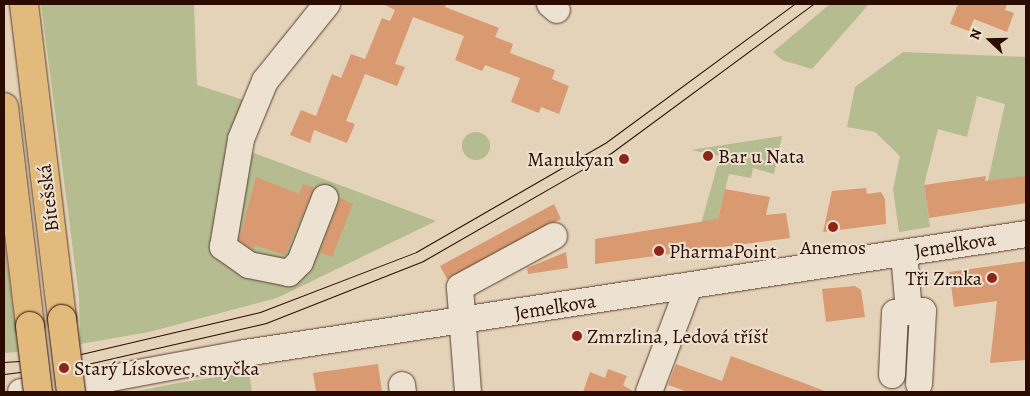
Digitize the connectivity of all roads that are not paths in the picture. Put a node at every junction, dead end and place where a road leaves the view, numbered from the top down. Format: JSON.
{"nodes":[{"id":1,"x":24,"y":4,"type":"edge"},
{"id":2,"x":327,"y":4,"type":"edge"},
{"id":3,"x":4,"y":107,"type":"edge"},
{"id":4,"x":325,"y":198,"type":"dead end"},
{"id":5,"x":1026,"y":234,"type":"edge"},
{"id":6,"x":554,"y":236,"type":"dead end"},
{"id":7,"x":904,"y":253,"type":"junction"},
{"id":8,"x":689,"y":286,"type":"junction"},
{"id":9,"x":908,"y":312,"type":"junction"},
{"id":10,"x":462,"y":323,"type":"junction"},
{"id":11,"x":892,"y":375,"type":"dead end"},
{"id":12,"x":919,"y":384,"type":"dead end"},
{"id":13,"x":78,"y":387,"type":"edge"},
{"id":14,"x":38,"y":392,"type":"edge"},
{"id":15,"x":468,"y":392,"type":"edge"},
{"id":16,"x":650,"y":392,"type":"edge"}],
"edges":[{"from":1,"to":13,"type":"highway","name":"Bítešská","bridge":true},
{"from":2,"to":4,"type":"street"},
{"from":3,"to":14,"type":"highway","name":"Bítešská","bridge":true},
{"from":5,"to":7,"type":"street","name":"Jemelkova"},
{"from":6,"to":10,"type":"street"},
{"from":7,"to":8,"type":"street","name":"Jemelkova"},
{"from":7,"to":9,"type":"street"},
{"from":8,"to":10,"type":"street","name":"Jemelkova"},
{"from":8,"to":16,"type":"street"},
{"from":9,"to":11,"type":"street"},
{"from":9,"to":12,"type":"street"},
{"from":10,"to":13,"type":"street","name":"Jemelkova"},
{"from":10,"to":15,"type":"street"}]}
